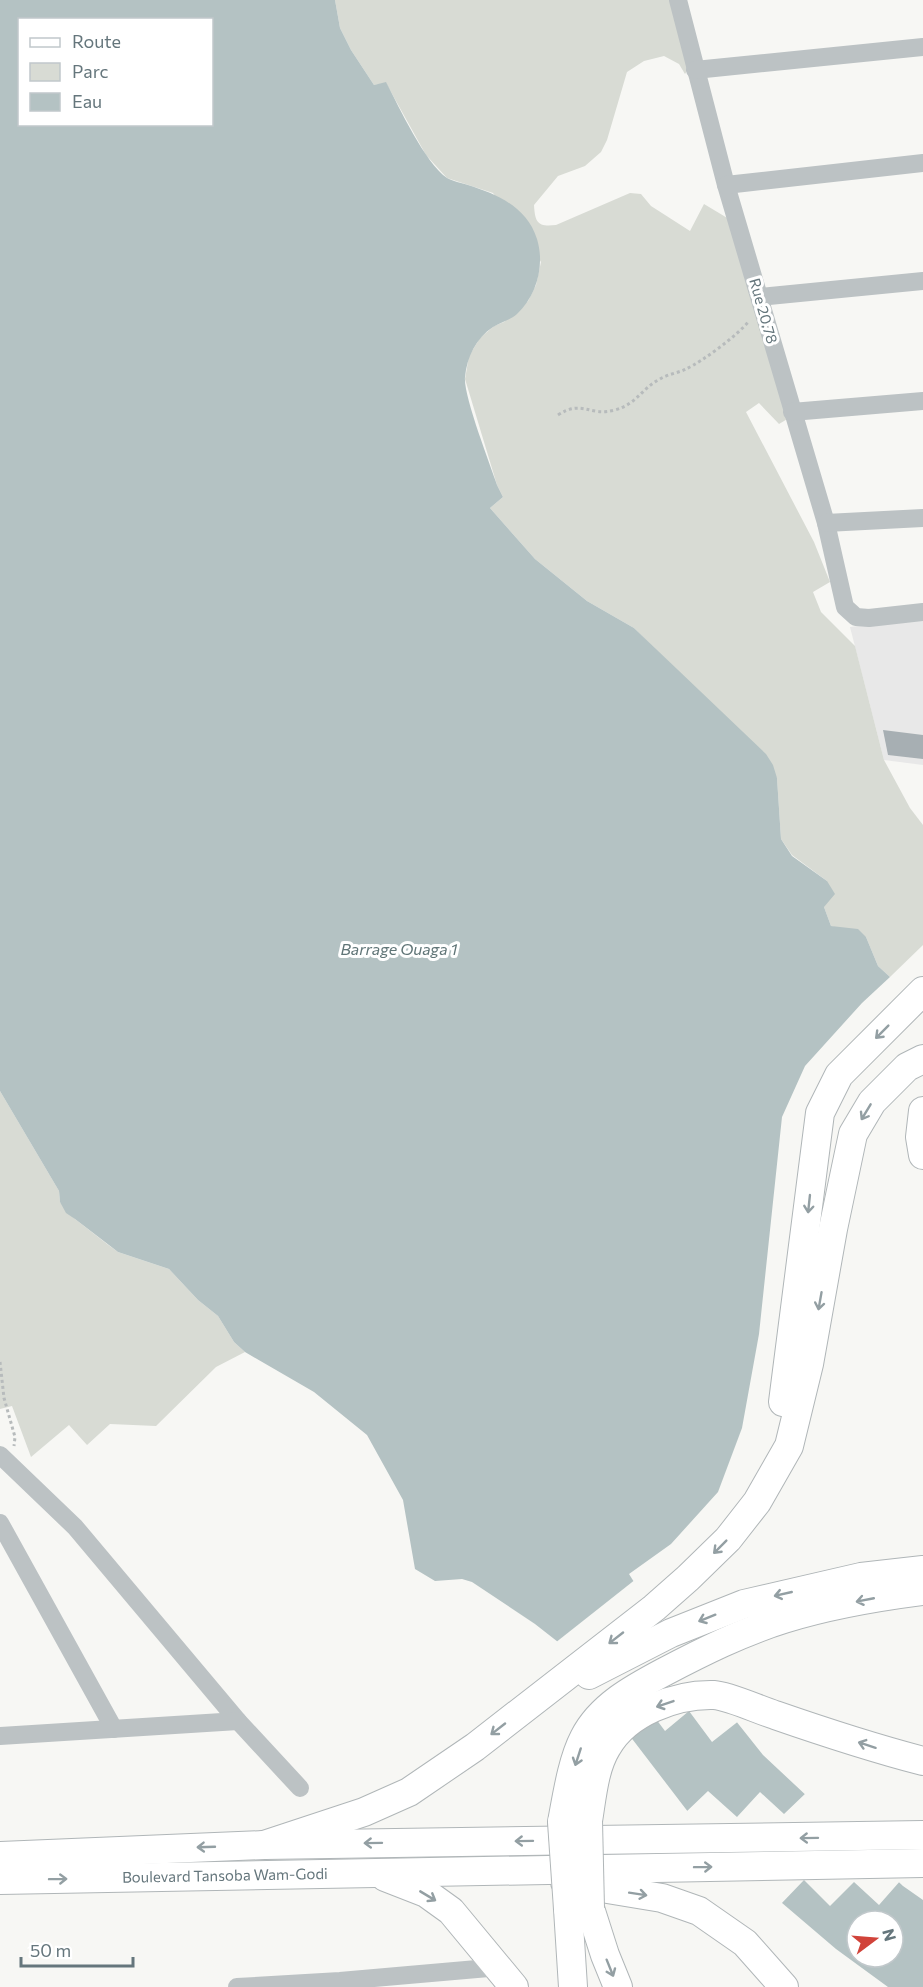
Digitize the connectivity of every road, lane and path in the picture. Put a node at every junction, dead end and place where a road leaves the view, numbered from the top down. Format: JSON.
{"nodes":[{"id":1,"x":678,"y":0,"type":"edge"},
{"id":2,"x":923,"y":47,"type":"edge"},
{"id":3,"x":695,"y":70,"type":"junction"},
{"id":4,"x":923,"y":163,"type":"edge"},
{"id":5,"x":726,"y":185,"type":"junction"},
{"id":6,"x":923,"y":281,"type":"edge"},
{"id":7,"x":762,"y":304,"type":"junction"},
{"id":8,"x":923,"y":401,"type":"edge"},
{"id":9,"x":792,"y":412,"type":"junction"},
{"id":10,"x":558,"y":415,"type":"dead end"},
{"id":11,"x":923,"y":518,"type":"edge"},
{"id":12,"x":826,"y":523,"type":"junction"},
{"id":13,"x":923,"y":612,"type":"edge"},
{"id":14,"x":923,"y":991,"type":"edge"},
{"id":15,"x":923,"y":1059,"type":"edge"},
{"id":16,"x":923,"y":1111,"type":"edge"},
{"id":17,"x":923,"y":1155,"type":"edge"},
{"id":18,"x":0,"y":1362,"type":"edge"},
{"id":19,"x":1,"y":1459,"type":"edge"},
{"id":20,"x":757,"y":1502,"type":"junction"},
{"id":21,"x":0,"y":1523,"type":"edge"},
{"id":22,"x":923,"y":1570,"type":"edge"},
{"id":23,"x":923,"y":1591,"type":"edge"},
{"id":24,"x":581,"y":1672,"type":"junction"},
{"id":25,"x":614,"y":1718,"type":"junction"},
{"id":26,"x":238,"y":1720,"type":"junction"},
{"id":27,"x":114,"y":1729,"type":"junction"},
{"id":28,"x":1,"y":1733,"type":"edge"},
{"id":29,"x":923,"y":1761,"type":"edge"},
{"id":30,"x":300,"y":1788,"type":"dead end"},
{"id":31,"x":923,"y":1835,"type":"edge"},
{"id":32,"x":264,"y":1845,"type":"junction"},
{"id":33,"x":0,"y":1856,"type":"edge"},
{"id":34,"x":923,"y":1863,"type":"edge"},
{"id":35,"x":498,"y":1871,"type":"junction"},
{"id":36,"x":374,"y":1872,"type":"junction"},
{"id":37,"x":0,"y":1880,"type":"edge"},
{"id":38,"x":579,"y":1908,"type":"junction"},
{"id":39,"x":507,"y":1977,"type":"edge"},
{"id":40,"x":342,"y":1984,"type":"edge"},
{"id":41,"x":237,"y":1987,"type":"edge"},
{"id":42,"x":573,"y":1987,"type":"edge"},
{"id":43,"x":618,"y":1987,"type":"edge"},
{"id":44,"x":784,"y":1987,"type":"edge"}],
"edges":[{"from":1,"to":3,"type":"street","name":"Rue 20.78"},
{"from":2,"to":3,"type":"street"},
{"from":3,"to":5,"type":"street","name":"Rue 20.78"},
{"from":4,"to":5,"type":"street"},
{"from":5,"to":7,"type":"street","name":"Rue 20.78"},
{"from":6,"to":7,"type":"street"},
{"from":7,"to":9,"type":"street","name":"Rue 20.78"},
{"from":7,"to":10,"type":"path"},
{"from":8,"to":9,"type":"street"},
{"from":9,"to":12,"type":"street","name":"Rue 20.78"},
{"from":11,"to":12,"type":"street"},
{"from":12,"to":13,"type":"street","name":"Rue 20.78"},
{"from":14,"to":20,"type":"main road","one_way":true},
{"from":15,"to":20,"type":"main road","one_way":true},
{"from":16,"to":17,"type":"main road"},
{"from":18,"to":19,"type":"path"},
{"from":19,"to":26,"type":"street"},
{"from":20,"to":24,"type":"main road","one_way":true},
{"from":21,"to":27,"type":"street"},
{"from":22,"to":24,"type":"main road","one_way":true},
{"from":23,"to":25,"type":"main road","one_way":true},
{"from":24,"to":32,"type":"main road","one_way":true},
{"from":29,"to":25,"type":"main road","one_way":true},
{"from":25,"to":38,"type":"main road","one_way":true,"bridge":true},
{"from":26,"to":27,"type":"street"},
{"from":26,"to":30,"type":"street"},
{"from":27,"to":28,"type":"street"},
{"from":31,"to":32,"type":"main road","name":"Boulevard Tansoba Wam-Godi","one_way":true},
{"from":32,"to":33,"type":"main road","name":"Boulevard Tansoba Wam-Godi","one_way":true},
{"from":35,"to":34,"type":"main road","one_way":true},
{"from":35,"to":36,"type":"main road","name":"Boulevard Tansoba Wam-Godi"},
{"from":35,"to":44,"type":"main road","one_way":true},
{"from":37,"to":36,"type":"main road","name":"Boulevard Tansoba Wam-Godi","one_way":true},
{"from":36,"to":39,"type":"main road","one_way":true},
{"from":38,"to":42,"type":"main road"},
{"from":38,"to":43,"type":"main road","one_way":true},
{"from":39,"to":40,"type":"street"},
{"from":40,"to":41,"type":"street"}]}
